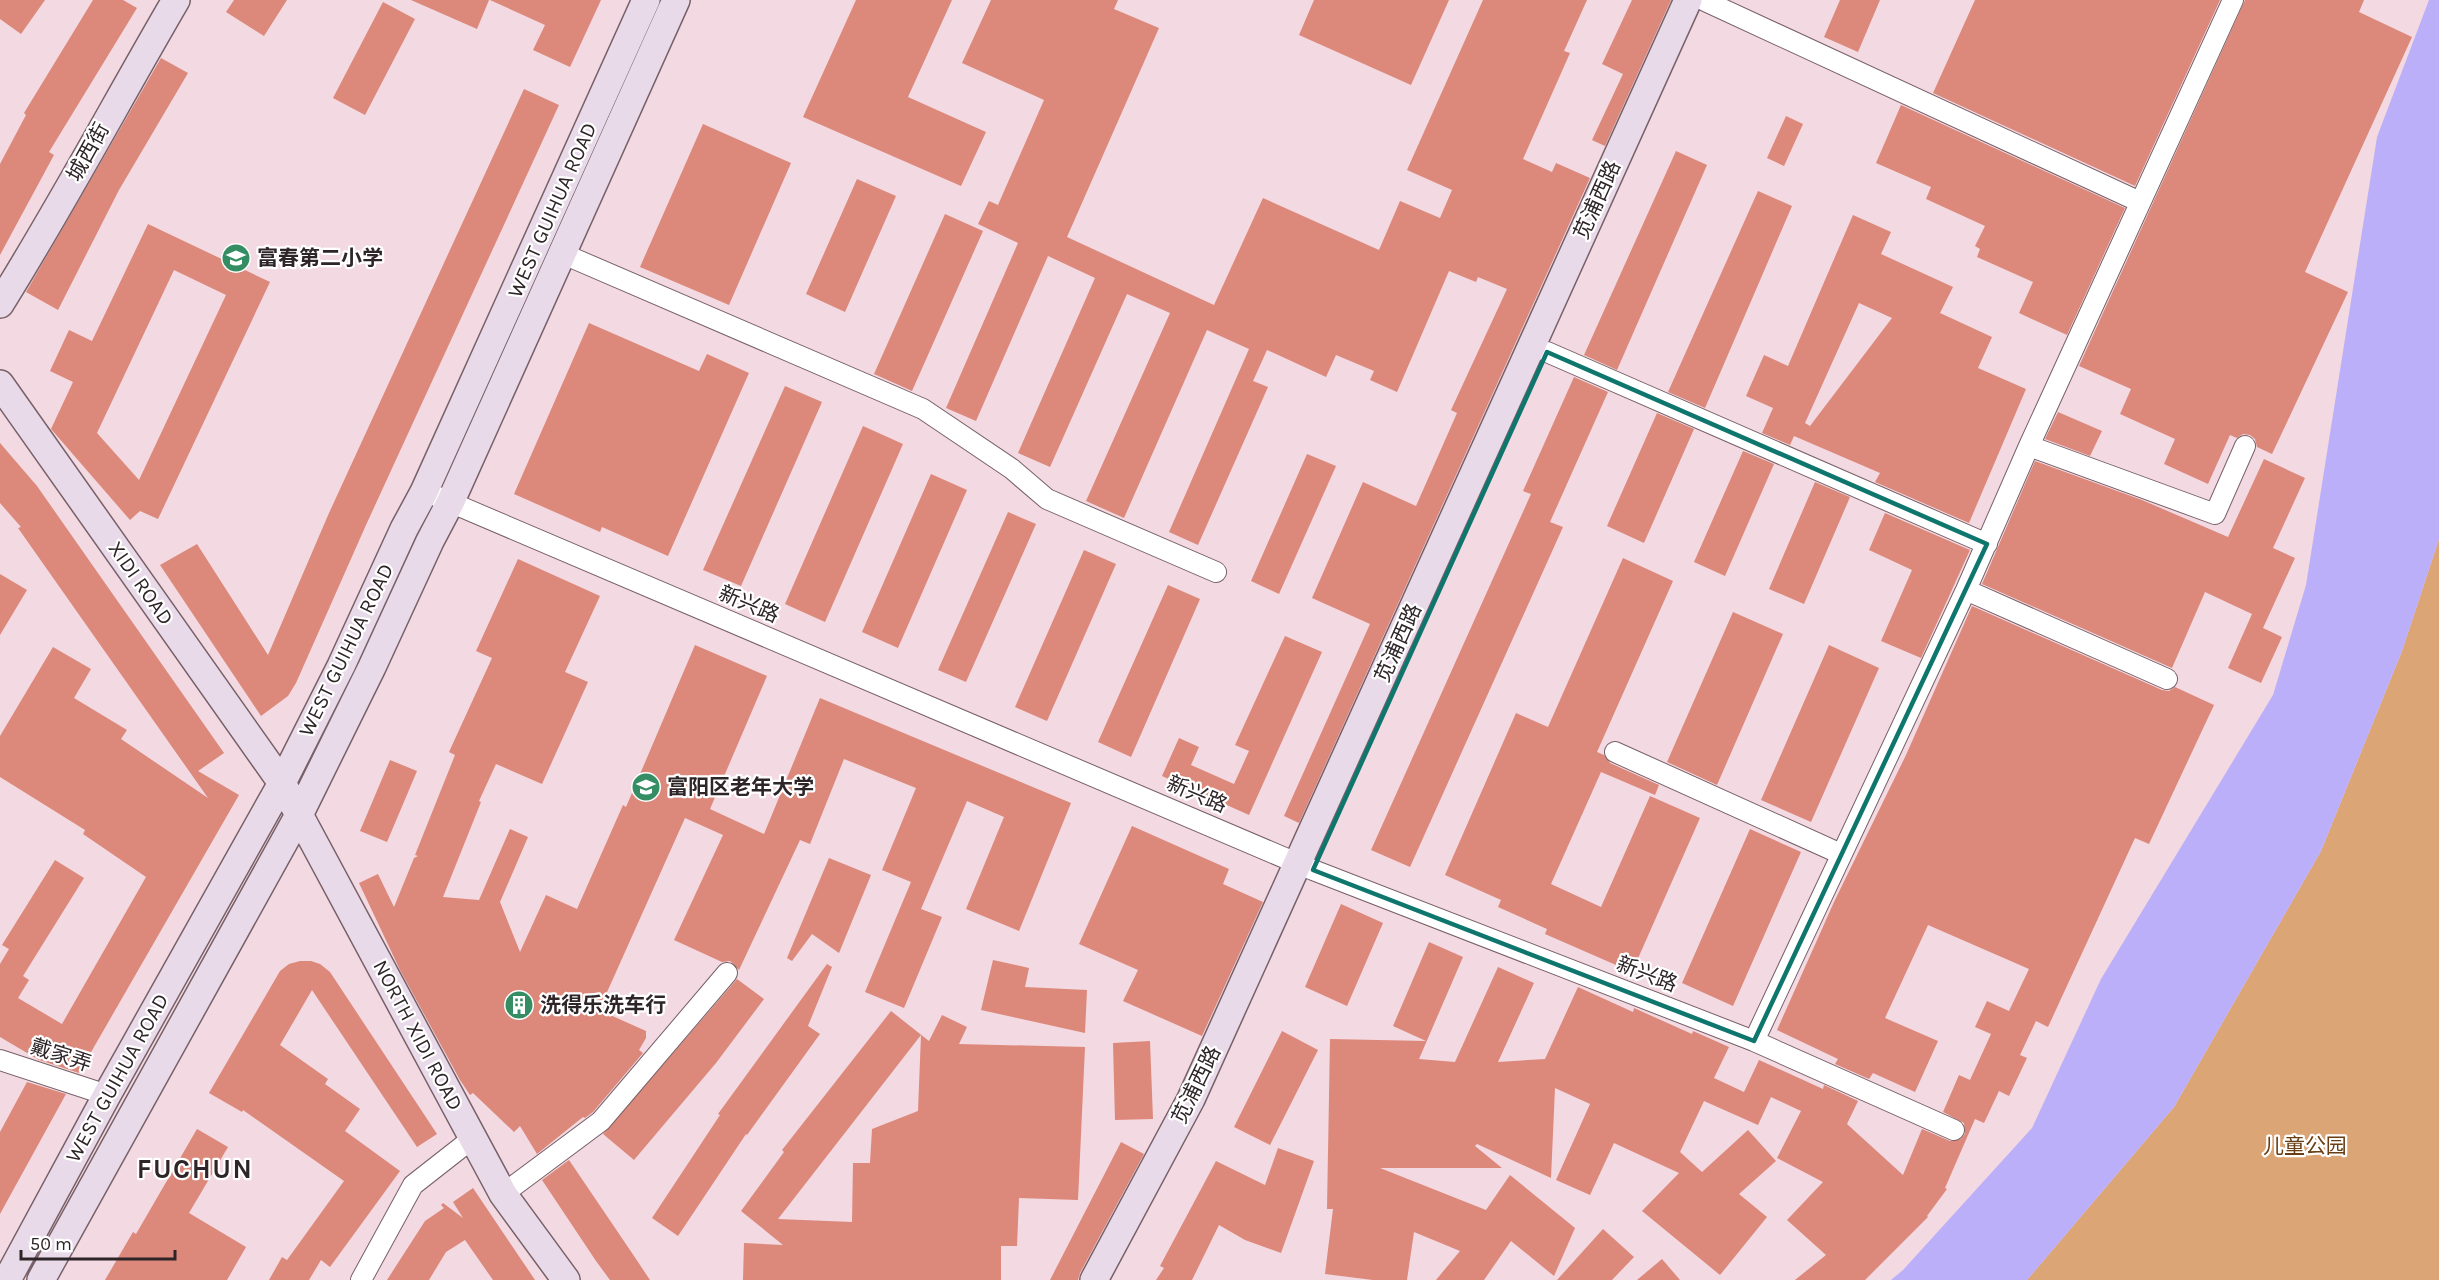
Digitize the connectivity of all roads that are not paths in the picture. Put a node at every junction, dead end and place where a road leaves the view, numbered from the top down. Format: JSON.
{"nodes":[{"id":1,"x":176,"y":0,"type":"edge"},
{"id":2,"x":646,"y":0,"type":"edge"},
{"id":3,"x":676,"y":0,"type":"edge"},
{"id":4,"x":1688,"y":0,"type":"edge"},
{"id":5,"x":1705,"y":0,"type":"edge"},
{"id":6,"x":2233,"y":0,"type":"edge"},
{"id":7,"x":2140,"y":202,"type":"junction"},
{"id":8,"x":561,"y":253,"type":"junction"},
{"id":9,"x":0,"y":304,"type":"edge"},
{"id":10,"x":1546,"y":352,"type":"junction"},
{"id":11,"x":0,"y":384,"type":"edge"},
{"id":12,"x":2029,"y":446,"type":"junction"},
{"id":13,"x":2245,"y":446,"type":"dead end"},
{"id":14,"x":424,"y":492,"type":"junction"},
{"id":15,"x":450,"y":502,"type":"junction"},
{"id":16,"x":1987,"y":544,"type":"junction"},
{"id":17,"x":1216,"y":572,"type":"dead end"},
{"id":18,"x":1966,"y":590,"type":"junction"},
{"id":19,"x":2167,"y":679,"type":"dead end"},
{"id":20,"x":1615,"y":752,"type":"dead end"},
{"id":21,"x":282,"y":783,"type":"junction"},
{"id":22,"x":299,"y":815,"type":"junction"},
{"id":23,"x":1840,"y":854,"type":"junction"},
{"id":24,"x":1306,"y":867,"type":"junction"},
{"id":25,"x":727,"y":973,"type":"dead end"},
{"id":26,"x":1754,"y":1041,"type":"junction"},
{"id":27,"x":0,"y":1060,"type":"edge"},
{"id":28,"x":107,"y":1095,"type":"junction"},
{"id":29,"x":1954,"y":1130,"type":"dead end"},
{"id":30,"x":473,"y":1138,"type":"junction"},
{"id":31,"x":503,"y":1194,"type":"junction"},
{"id":32,"x":7,"y":1280,"type":"edge"},
{"id":33,"x":41,"y":1280,"type":"edge"},
{"id":34,"x":362,"y":1280,"type":"edge"},
{"id":35,"x":566,"y":1280,"type":"edge"},
{"id":36,"x":1094,"y":1280,"type":"edge"},
{"id":37,"x":1113,"y":1280,"type":"edge"}],
"edges":[{"from":1,"to":9,"type":"street","name":"城西街"},
{"from":2,"to":14,"type":"street","name":"WEST GUIHUA ROAD"},
{"from":3,"to":8,"type":"street","name":"WEST GUIHUA ROAD"},
{"from":4,"to":24,"type":"street","name":"苋浦西路"},
{"from":5,"to":7,"type":"street"},
{"from":5,"to":10,"type":"street","name":"苋浦西路"},
{"from":6,"to":7,"type":"street"},
{"from":7,"to":12,"type":"street"},
{"from":8,"to":15,"type":"street","name":"WEST GUIHUA ROAD"},
{"from":8,"to":17,"type":"street"},
{"from":10,"to":16,"type":"street"},
{"from":10,"to":24,"type":"street","name":"苋浦西路"},
{"from":11,"to":21,"type":"street","name":"XIDI ROAD"},
{"from":12,"to":13,"type":"street"},
{"from":12,"to":16,"type":"street"},
{"from":14,"to":15,"type":"street","name":"新兴路"},
{"from":14,"to":21,"type":"street","name":"WEST GUIHUA ROAD"},
{"from":15,"to":22,"type":"street","name":"WEST GUIHUA ROAD"},
{"from":15,"to":24,"type":"street","name":"新兴路"},
{"from":16,"to":18,"type":"street"},
{"from":18,"to":19,"type":"street"},
{"from":18,"to":23,"type":"street"},
{"from":20,"to":23,"type":"street"},
{"from":21,"to":22,"type":"street","name":"NORTH XIDI ROAD"},
{"from":21,"to":28,"type":"street","name":"WEST GUIHUA ROAD"},
{"from":22,"to":30,"type":"street","name":"NORTH XIDI ROAD"},
{"from":22,"to":33,"type":"street","name":"WEST GUIHUA ROAD"},
{"from":23,"to":26,"type":"street"},
{"from":24,"to":26,"type":"street","name":"新兴路"},
{"from":24,"to":36,"type":"street","name":"苋浦西路"},
{"from":24,"to":37,"type":"street","name":"苋浦西路"},
{"from":25,"to":31,"type":"street"},
{"from":26,"to":29,"type":"street","name":"新兴路"},
{"from":27,"to":28,"type":"street","name":"戴家弄"},
{"from":28,"to":32,"type":"street","name":"WEST GUIHUA ROAD"},
{"from":30,"to":31,"type":"street","name":"NORTH XIDI ROAD"},
{"from":30,"to":34,"type":"street"},
{"from":31,"to":35,"type":"street","name":"NORTH XIDI ROAD"}]}
